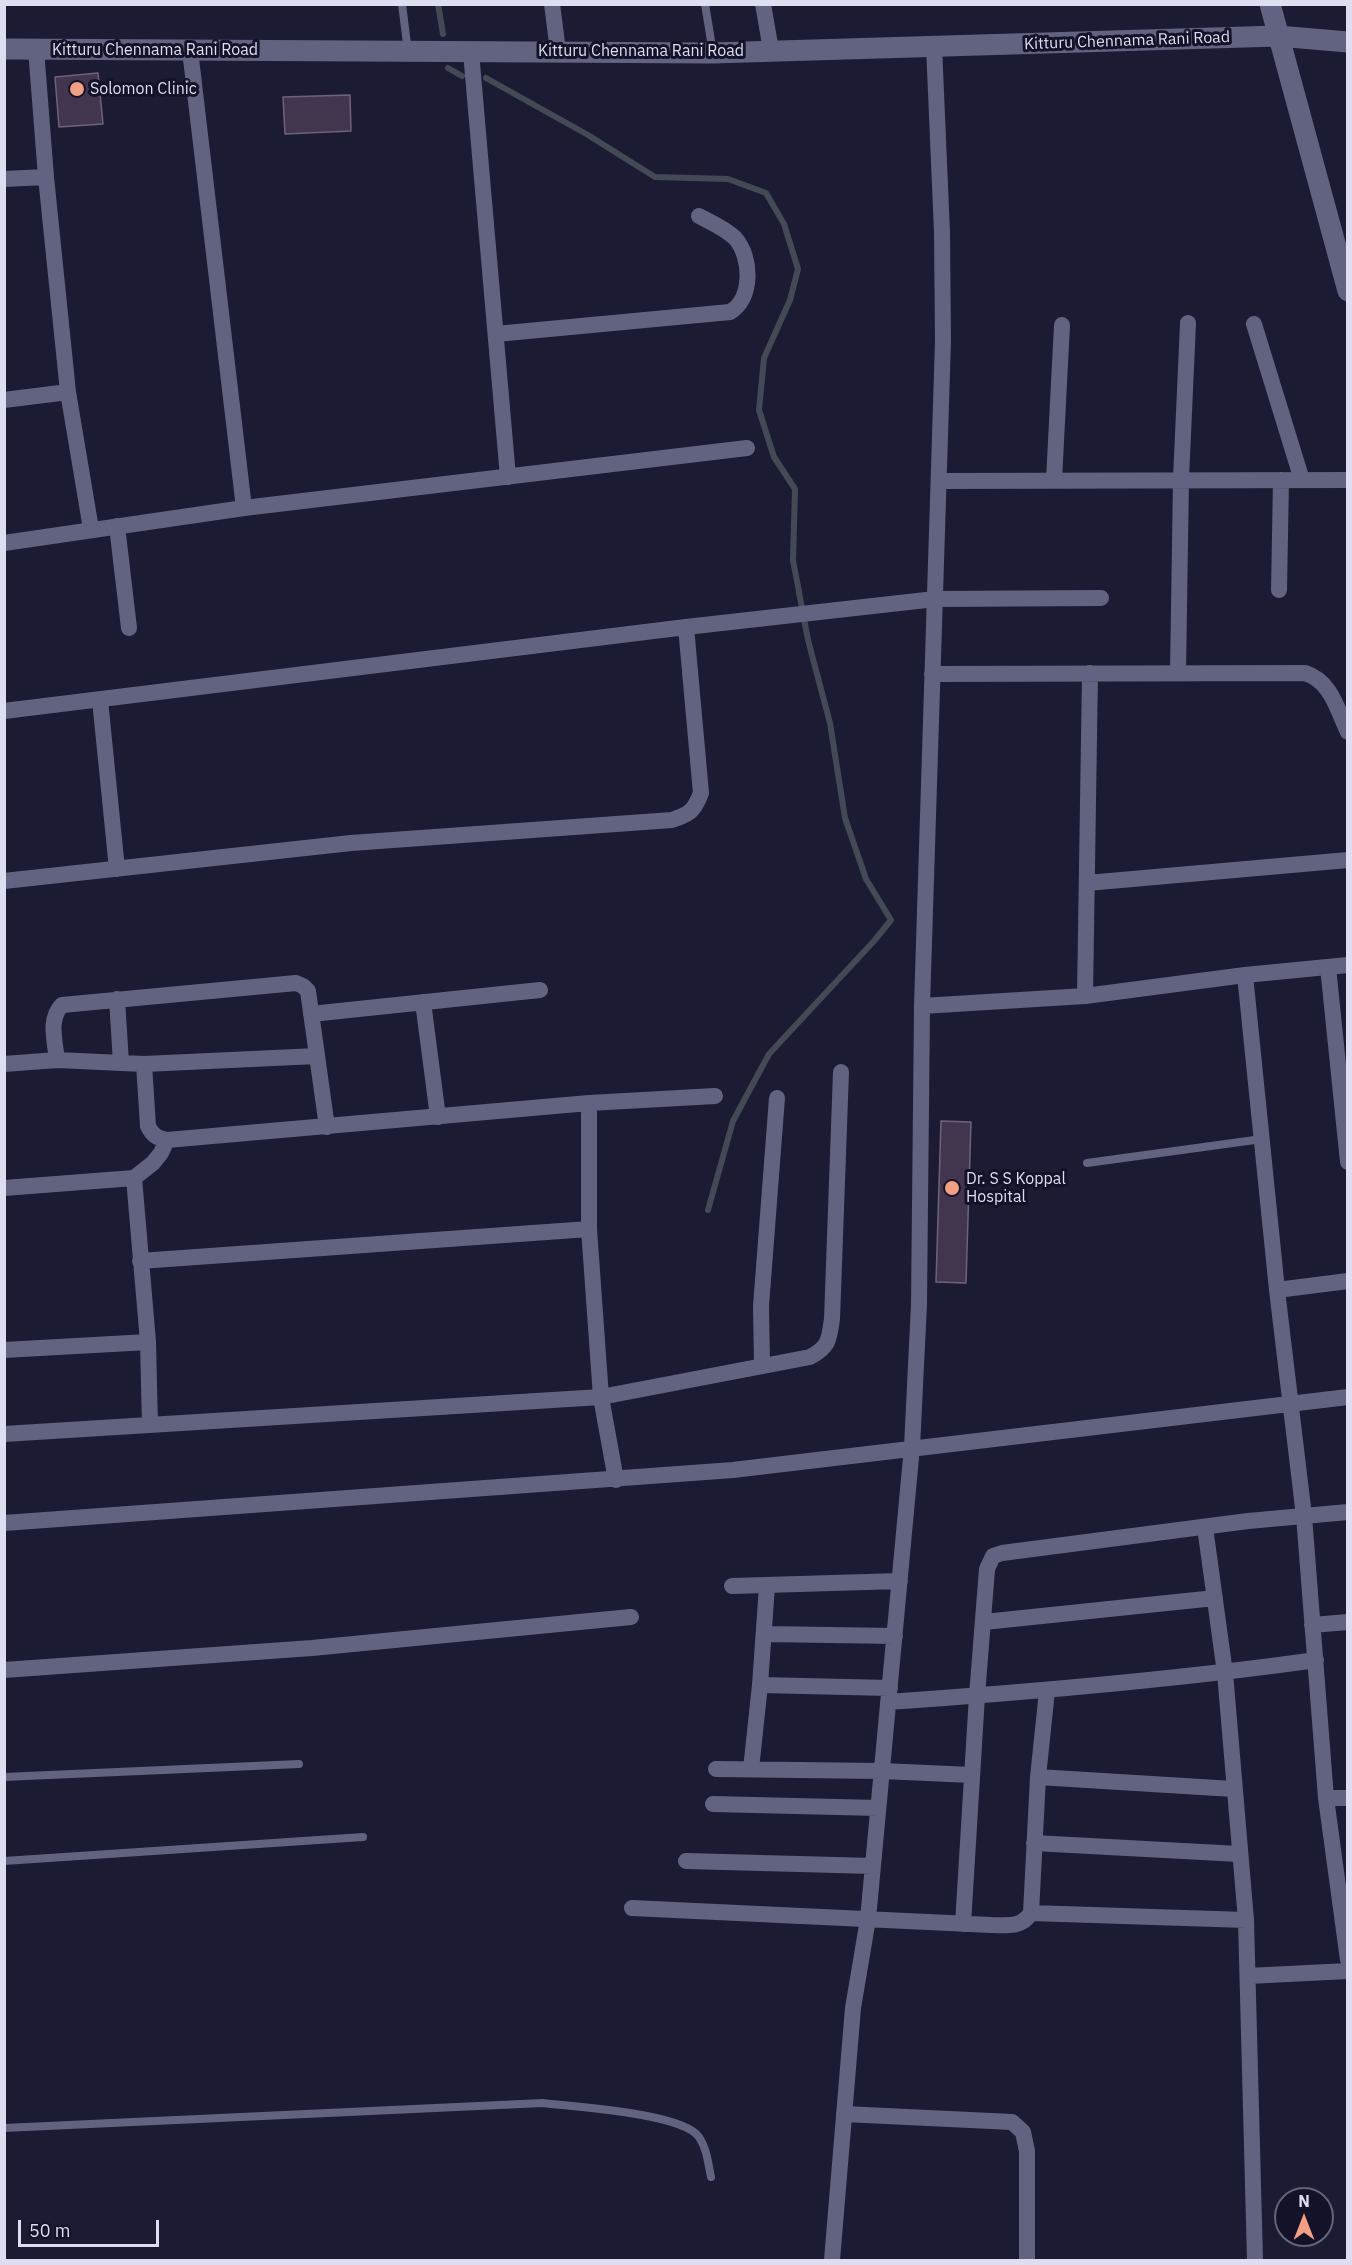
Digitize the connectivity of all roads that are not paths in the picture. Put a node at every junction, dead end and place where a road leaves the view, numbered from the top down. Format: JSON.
{"nodes":[{"id":1,"x":402,"y":4,"type":"edge"},
{"id":2,"x":552,"y":4,"type":"edge"},
{"id":3,"x":705,"y":4,"type":"edge"},
{"id":4,"x":763,"y":4,"type":"edge"},
{"id":5,"x":1270,"y":4,"type":"edge"},
{"id":6,"x":1278,"y":36,"type":"junction"},
{"id":7,"x":1347,"y":42,"type":"edge"},
{"id":8,"x":934,"y":46,"type":"junction"},
{"id":9,"x":4,"y":49,"type":"edge"},
{"id":10,"x":36,"y":49,"type":"junction"},
{"id":11,"x":190,"y":50,"type":"junction"},
{"id":12,"x":771,"y":50,"type":"junction"},
{"id":13,"x":558,"y":51,"type":"junction"},
{"id":14,"x":408,"y":52,"type":"junction"},
{"id":15,"x":471,"y":52,"type":"junction"},
{"id":16,"x":713,"y":53,"type":"junction"},
{"id":17,"x":46,"y":177,"type":"junction"},
{"id":18,"x":4,"y":179,"type":"edge"},
{"id":19,"x":699,"y":216,"type":"dead end"},
{"id":20,"x":1347,"y":291,"type":"edge"},
{"id":21,"x":1188,"y":323,"type":"dead end"},
{"id":22,"x":1254,"y":324,"type":"dead end"},
{"id":23,"x":1062,"y":325,"type":"dead end"},
{"id":24,"x":496,"y":334,"type":"junction"},
{"id":25,"x":68,"y":392,"type":"junction"},
{"id":26,"x":4,"y":400,"type":"edge"},
{"id":27,"x":747,"y":447,"type":"dead end"},
{"id":28,"x":508,"y":477,"type":"junction"},
{"id":29,"x":1181,"y":479,"type":"junction"},
{"id":30,"x":1054,"y":480,"type":"junction"},
{"id":31,"x":1281,"y":480,"type":"junction"},
{"id":32,"x":1302,"y":480,"type":"junction"},
{"id":33,"x":1347,"y":480,"type":"edge"},
{"id":34,"x":939,"y":481,"type":"junction"},
{"id":35,"x":244,"y":508,"type":"junction"},
{"id":36,"x":117,"y":526,"type":"junction"},
{"id":37,"x":91,"y":529,"type":"junction"},
{"id":38,"x":4,"y":543,"type":"edge"},
{"id":39,"x":1279,"y":590,"type":"dead end"},
{"id":40,"x":1101,"y":598,"type":"dead end"},
{"id":41,"x":935,"y":599,"type":"junction"},
{"id":42,"x":686,"y":627,"type":"junction"},
{"id":43,"x":129,"y":628,"type":"dead end"},
{"id":44,"x":932,"y":674,"type":"junction"},
{"id":45,"x":1090,"y":674,"type":"junction"},
{"id":46,"x":1178,"y":674,"type":"junction"},
{"id":47,"x":100,"y":700,"type":"junction"},
{"id":48,"x":4,"y":711,"type":"edge"},
{"id":49,"x":1347,"y":732,"type":"edge"},
{"id":50,"x":1347,"y":860,"type":"edge"},
{"id":51,"x":117,"y":869,"type":"junction"},
{"id":52,"x":4,"y":881,"type":"edge"},
{"id":53,"x":1087,"y":883,"type":"junction"},
{"id":54,"x":1347,"y":965,"type":"edge"},
{"id":55,"x":1328,"y":966,"type":"junction"},
{"id":56,"x":1245,"y":975,"type":"junction"},
{"id":57,"x":540,"y":990,"type":"dead end"},
{"id":58,"x":1085,"y":996,"type":"junction"},
{"id":59,"x":117,"y":999,"type":"junction"},
{"id":60,"x":423,"y":1002,"type":"junction"},
{"id":61,"x":922,"y":1006,"type":"junction"},
{"id":62,"x":311,"y":1014,"type":"junction"},
{"id":63,"x":317,"y":1056,"type":"junction"},
{"id":64,"x":1342,"y":1057,"type":"edge"},
{"id":65,"x":57,"y":1059,"type":"junction"},
{"id":66,"x":121,"y":1063,"type":"junction"},
{"id":67,"x":4,"y":1064,"type":"edge"},
{"id":68,"x":144,"y":1064,"type":"junction"},
{"id":69,"x":841,"y":1072,"type":"dead end"},
{"id":70,"x":715,"y":1096,"type":"dead end"},
{"id":71,"x":777,"y":1098,"type":"dead end"},
{"id":72,"x":589,"y":1103,"type":"junction"},
{"id":73,"x":438,"y":1117,"type":"junction"},
{"id":74,"x":327,"y":1127,"type":"junction"},
{"id":75,"x":1346,"y":1137,"type":"edge"},
{"id":76,"x":1262,"y":1139,"type":"junction"},
{"id":77,"x":167,"y":1140,"type":"junction"},
{"id":78,"x":1347,"y":1162,"type":"edge"},
{"id":79,"x":1087,"y":1163,"type":"dead end"},
{"id":80,"x":134,"y":1178,"type":"junction"},
{"id":81,"x":4,"y":1188,"type":"edge"},
{"id":82,"x":589,"y":1229,"type":"junction"},
{"id":83,"x":140,"y":1261,"type":"junction"},
{"id":84,"x":1347,"y":1281,"type":"edge"},
{"id":85,"x":1277,"y":1290,"type":"junction"},
{"id":86,"x":148,"y":1342,"type":"junction"},
{"id":87,"x":4,"y":1350,"type":"edge"},
{"id":88,"x":762,"y":1365,"type":"junction"},
{"id":89,"x":601,"y":1396,"type":"junction"},
{"id":90,"x":1347,"y":1397,"type":"edge"},
{"id":91,"x":1290,"y":1404,"type":"junction"},
{"id":92,"x":150,"y":1425,"type":"junction"},
{"id":93,"x":4,"y":1434,"type":"edge"},
{"id":94,"x":912,"y":1447,"type":"junction"},
{"id":95,"x":616,"y":1480,"type":"junction"},
{"id":96,"x":1347,"y":1512,"type":"edge"},
{"id":97,"x":1304,"y":1516,"type":"junction"},
{"id":98,"x":4,"y":1523,"type":"edge"},
{"id":99,"x":1205,"y":1527,"type":"junction"},
{"id":100,"x":900,"y":1581,"type":"junction"},
{"id":101,"x":732,"y":1586,"type":"dead end"},
{"id":102,"x":767,"y":1586,"type":"junction"},
{"id":103,"x":1215,"y":1598,"type":"junction"},
{"id":104,"x":631,"y":1617,"type":"dead end"},
{"id":105,"x":984,"y":1622,"type":"junction"},
{"id":106,"x":1347,"y":1622,"type":"edge"},
{"id":107,"x":1312,"y":1625,"type":"junction"},
{"id":108,"x":764,"y":1634,"type":"junction"},
{"id":109,"x":895,"y":1636,"type":"junction"},
{"id":110,"x":1316,"y":1660,"type":"junction"},
{"id":111,"x":4,"y":1670,"type":"edge"},
{"id":112,"x":1225,"y":1673,"type":"junction"},
{"id":113,"x":760,"y":1685,"type":"junction"},
{"id":114,"x":1047,"y":1691,"type":"junction"},
{"id":115,"x":889,"y":1695,"type":"junction"},
{"id":116,"x":977,"y":1696,"type":"junction"},
{"id":117,"x":299,"y":1764,"type":"dead end"},
{"id":118,"x":716,"y":1769,"type":"dead end"},
{"id":119,"x":751,"y":1770,"type":"junction"},
{"id":120,"x":882,"y":1771,"type":"junction"},
{"id":121,"x":972,"y":1775,"type":"junction"},
{"id":122,"x":4,"y":1777,"type":"edge"},
{"id":123,"x":1038,"y":1777,"type":"junction"},
{"id":124,"x":1233,"y":1789,"type":"junction"},
{"id":125,"x":1326,"y":1798,"type":"junction"},
{"id":126,"x":1347,"y":1798,"type":"edge"},
{"id":127,"x":713,"y":1804,"type":"dead end"},
{"id":128,"x":878,"y":1808,"type":"junction"},
{"id":129,"x":363,"y":1837,"type":"dead end"},
{"id":130,"x":1034,"y":1844,"type":"junction"},
{"id":131,"x":1239,"y":1854,"type":"junction"},
{"id":132,"x":4,"y":1861,"type":"edge"},
{"id":133,"x":686,"y":1861,"type":"dead end"},
{"id":134,"x":873,"y":1866,"type":"junction"},
{"id":135,"x":632,"y":1908,"type":"dead end"},
{"id":136,"x":1031,"y":1913,"type":"junction"},
{"id":137,"x":868,"y":1919,"type":"junction"},
{"id":138,"x":1246,"y":1920,"type":"junction"},
{"id":139,"x":963,"y":1924,"type":"junction"},
{"id":140,"x":1347,"y":1960,"type":"edge"},
{"id":141,"x":1347,"y":1971,"type":"edge"},
{"id":142,"x":1248,"y":1976,"type":"junction"},
{"id":143,"x":844,"y":2114,"type":"junction"},
{"id":144,"x":4,"y":2128,"type":"edge"},
{"id":145,"x":711,"y":2177,"type":"dead end"},
{"id":146,"x":832,"y":2260,"type":"edge"},
{"id":147,"x":1027,"y":2260,"type":"edge"},
{"id":148,"x":1255,"y":2260,"type":"edge"}],
"edges":[{"from":1,"to":14,"type":"lane"},
{"from":2,"to":13,"type":"street"},
{"from":3,"to":16,"type":"lane"},
{"from":4,"to":12,"type":"street"},
{"from":5,"to":6,"type":"street"},
{"from":6,"to":7,"type":"street","name":"Kitturu Chennama Rani Road"},
{"from":6,"to":8,"type":"street","name":"Kitturu Chennama Rani Road"},
{"from":6,"to":20,"type":"street"},
{"from":8,"to":12,"type":"street","name":"Kitturu Chennama Rani Road"},
{"from":8,"to":34,"type":"street"},
{"from":9,"to":10,"type":"street","name":"Kitturu Chennama Rani Road"},
{"from":10,"to":11,"type":"street","name":"Kitturu Chennama Rani Road"},
{"from":10,"to":17,"type":"street"},
{"from":11,"to":14,"type":"street","name":"Kitturu Chennama Rani Road"},
{"from":11,"to":35,"type":"street"},
{"from":12,"to":16,"type":"street","name":"Kitturu Chennama Rani Road"},
{"from":13,"to":15,"type":"street","name":"Kitturu Chennama Rani Road"},
{"from":13,"to":16,"type":"street","name":"Kitturu Chennama Rani Road"},
{"from":14,"to":15,"type":"street","name":"Kitturu Chennama Rani Road"},
{"from":15,"to":24,"type":"street"},
{"from":17,"to":18,"type":"street"},
{"from":17,"to":25,"type":"street"},
{"from":19,"to":24,"type":"street"},
{"from":21,"to":29,"type":"street"},
{"from":22,"to":32,"type":"street"},
{"from":23,"to":30,"type":"street"},
{"from":24,"to":28,"type":"street"},
{"from":25,"to":26,"type":"street"},
{"from":25,"to":37,"type":"street"},
{"from":27,"to":28,"type":"street"},
{"from":28,"to":35,"type":"street"},
{"from":29,"to":30,"type":"street"},
{"from":29,"to":31,"type":"street"},
{"from":29,"to":46,"type":"street"},
{"from":30,"to":34,"type":"street"},
{"from":31,"to":32,"type":"street"},
{"from":31,"to":39,"type":"street"},
{"from":32,"to":33,"type":"street"},
{"from":34,"to":41,"type":"street"},
{"from":35,"to":36,"type":"street"},
{"from":36,"to":37,"type":"street"},
{"from":36,"to":43,"type":"street"},
{"from":37,"to":38,"type":"street"},
{"from":40,"to":41,"type":"street"},
{"from":41,"to":42,"type":"street"},
{"from":41,"to":44,"type":"street"},
{"from":42,"to":47,"type":"street"},
{"from":42,"to":51,"type":"street"},
{"from":44,"to":45,"type":"street"},
{"from":44,"to":61,"type":"street"},
{"from":45,"to":46,"type":"street"},
{"from":45,"to":53,"type":"street"},
{"from":46,"to":49,"type":"street"},
{"from":47,"to":48,"type":"street"},
{"from":47,"to":51,"type":"street"},
{"from":50,"to":53,"type":"street"},
{"from":51,"to":52,"type":"street"},
{"from":53,"to":58,"type":"street"},
{"from":54,"to":55,"type":"street"},
{"from":55,"to":56,"type":"street"},
{"from":55,"to":64,"type":"street"},
{"from":56,"to":58,"type":"street"},
{"from":56,"to":76,"type":"street"},
{"from":57,"to":60,"type":"street"},
{"from":58,"to":61,"type":"street"},
{"from":59,"to":62,"type":"street"},
{"from":59,"to":65,"type":"street"},
{"from":59,"to":66,"type":"street"},
{"from":60,"to":62,"type":"street"},
{"from":60,"to":73,"type":"street"},
{"from":61,"to":94,"type":"street"},
{"from":62,"to":63,"type":"street"},
{"from":63,"to":68,"type":"street"},
{"from":63,"to":74,"type":"street"},
{"from":64,"to":75,"type":"street"},
{"from":65,"to":66,"type":"street"},
{"from":65,"to":67,"type":"street"},
{"from":66,"to":68,"type":"street"},
{"from":68,"to":77,"type":"street"},
{"from":69,"to":88,"type":"street"},
{"from":70,"to":72,"type":"street"},
{"from":71,"to":88,"type":"street"},
{"from":72,"to":73,"type":"street"},
{"from":72,"to":82,"type":"street"},
{"from":73,"to":74,"type":"street"},
{"from":74,"to":77,"type":"street"},
{"from":75,"to":78,"type":"street"},
{"from":76,"to":79,"type":"lane"},
{"from":76,"to":85,"type":"street"},
{"from":77,"to":80,"type":"street"},
{"from":80,"to":81,"type":"street"},
{"from":80,"to":83,"type":"street"},
{"from":82,"to":83,"type":"street"},
{"from":82,"to":89,"type":"street"},
{"from":83,"to":86,"type":"street"},
{"from":84,"to":85,"type":"street"},
{"from":85,"to":91,"type":"street"},
{"from":86,"to":87,"type":"street"},
{"from":86,"to":92,"type":"street"},
{"from":88,"to":89,"type":"street"},
{"from":89,"to":92,"type":"street"},
{"from":89,"to":95,"type":"street"},
{"from":90,"to":91,"type":"street"},
{"from":91,"to":94,"type":"street"},
{"from":91,"to":97,"type":"street"},
{"from":92,"to":93,"type":"street"},
{"from":94,"to":95,"type":"street"},
{"from":94,"to":100,"type":"street"},
{"from":95,"to":98,"type":"street"},
{"from":96,"to":97,"type":"street"},
{"from":97,"to":99,"type":"street"},
{"from":97,"to":107,"type":"street"},
{"from":99,"to":103,"type":"street"},
{"from":99,"to":105,"type":"street"},
{"from":100,"to":102,"type":"street"},
{"from":100,"to":109,"type":"street"},
{"from":101,"to":102,"type":"street"},
{"from":102,"to":108,"type":"street"},
{"from":103,"to":105,"type":"street"},
{"from":103,"to":112,"type":"street"},
{"from":104,"to":111,"type":"street"},
{"from":105,"to":116,"type":"street"},
{"from":106,"to":107,"type":"street"},
{"from":107,"to":110,"type":"street"},
{"from":108,"to":109,"type":"street"},
{"from":108,"to":113,"type":"street"},
{"from":109,"to":115,"type":"street"},
{"from":110,"to":112,"type":"street"},
{"from":110,"to":125,"type":"street"},
{"from":112,"to":114,"type":"street"},
{"from":112,"to":124,"type":"street"},
{"from":113,"to":115,"type":"street"},
{"from":113,"to":119,"type":"street"},
{"from":114,"to":116,"type":"street"},
{"from":114,"to":123,"type":"street"},
{"from":115,"to":116,"type":"street"},
{"from":115,"to":120,"type":"street"},
{"from":116,"to":121,"type":"street"},
{"from":117,"to":122,"type":"lane"},
{"from":118,"to":119,"type":"street"},
{"from":119,"to":120,"type":"street"},
{"from":120,"to":121,"type":"street"},
{"from":120,"to":128,"type":"street"},
{"from":121,"to":139,"type":"street"},
{"from":123,"to":124,"type":"street"},
{"from":123,"to":130,"type":"street"},
{"from":124,"to":131,"type":"street"},
{"from":125,"to":126,"type":"street"},
{"from":125,"to":140,"type":"street"},
{"from":127,"to":128,"type":"street"},
{"from":128,"to":134,"type":"street"},
{"from":129,"to":132,"type":"lane"},
{"from":130,"to":131,"type":"street"},
{"from":130,"to":136,"type":"street"},
{"from":131,"to":138,"type":"street"},
{"from":133,"to":134,"type":"street"},
{"from":134,"to":137,"type":"street"},
{"from":135,"to":137,"type":"street"},
{"from":136,"to":138,"type":"street"},
{"from":136,"to":139,"type":"street"},
{"from":137,"to":139,"type":"street"},
{"from":137,"to":143,"type":"street"},
{"from":138,"to":142,"type":"street"},
{"from":141,"to":142,"type":"street"},
{"from":142,"to":148,"type":"street"},
{"from":143,"to":146,"type":"street"},
{"from":143,"to":147,"type":"street"},
{"from":144,"to":145,"type":"lane"}]}
